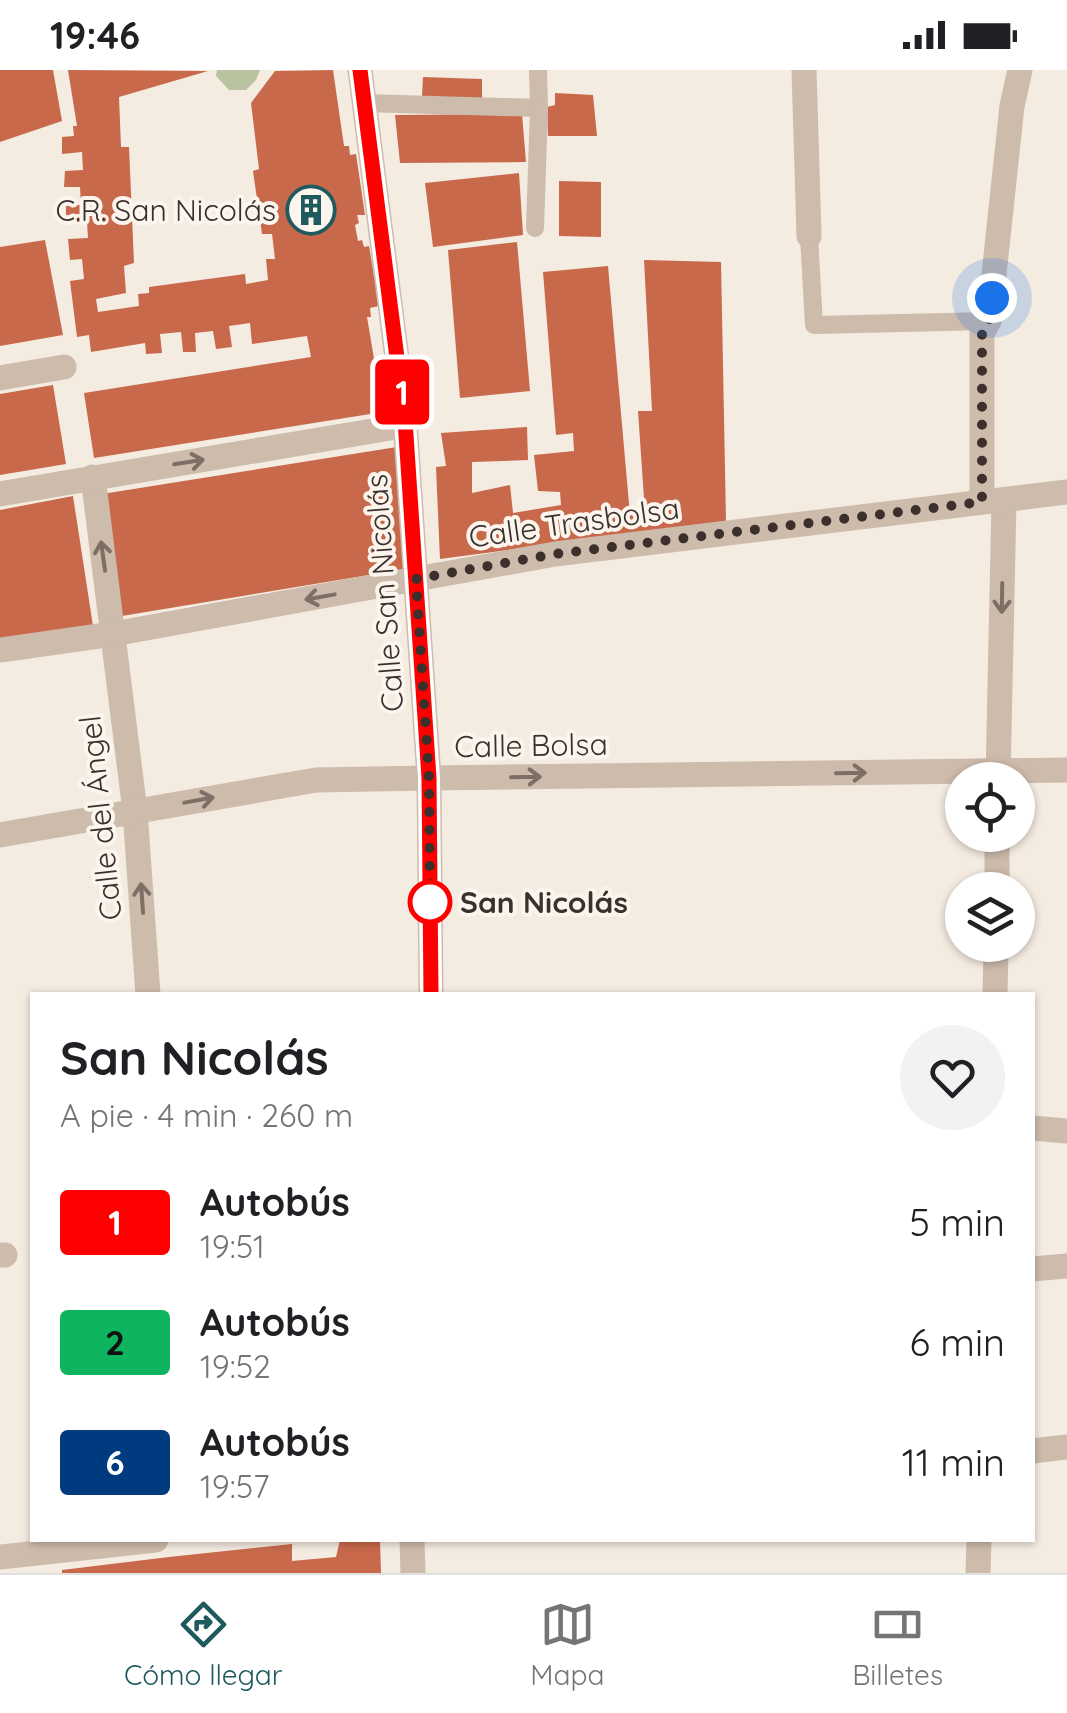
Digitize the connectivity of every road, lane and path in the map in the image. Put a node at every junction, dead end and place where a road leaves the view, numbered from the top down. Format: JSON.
{"nodes":[{"id":1,"x":360,"y":70,"type":"edge"},
{"id":2,"x":538,"y":70,"type":"edge"},
{"id":3,"x":804,"y":70,"type":"edge"},
{"id":4,"x":1020,"y":70,"type":"edge"},
{"id":5,"x":364,"y":103,"type":"junction"},
{"id":6,"x":540,"y":108,"type":"junction"},
{"id":7,"x":535,"y":228,"type":"dead end"},
{"id":8,"x":808,"y":236,"type":"joint"},
{"id":9,"x":989,"y":322,"type":"junction"},
{"id":10,"x":64,"y":367,"type":"dead end"},
{"id":11,"x":0,"y":378,"type":"edge"},
{"id":12,"x":405,"y":420,"type":"junction"},
{"id":13,"x":93,"y":478,"type":"junction"},
{"id":14,"x":1067,"y":492,"type":"edge"},
{"id":15,"x":0,"y":494,"type":"edge"},
{"id":16,"x":993,"y":501,"type":"junction"},
{"id":17,"x":416,"y":579,"type":"junction"},
{"id":18,"x":114,"y":634,"type":"junction"},
{"id":19,"x":0,"y":650,"type":"edge"},
{"id":20,"x":998,"y":762,"type":"edge"},
{"id":21,"x":1067,"y":770,"type":"edge"},
{"id":22,"x":1035,"y":773,"type":"edge"},
{"id":23,"x":945,"y":776,"type":"edge"},
{"id":24,"x":429,"y":778,"type":"junction"},
{"id":25,"x":136,"y":811,"type":"junction"},
{"id":26,"x":0,"y":835,"type":"edge"},
{"id":27,"x":996,"y":962,"type":"edge"},
{"id":28,"x":148,"y":992,"type":"edge"},
{"id":29,"x":431,"y":992,"type":"edge"},
{"id":30,"x":996,"y":992,"type":"edge"},
{"id":31,"x":1035,"y":1128,"type":"edge"},
{"id":32,"x":1067,"y":1131,"type":"edge"},
{"id":33,"x":1067,"y":1266,"type":"edge"},
{"id":34,"x":1035,"y":1269,"type":"edge"},
{"id":35,"x":1067,"y":1447,"type":"edge"},
{"id":36,"x":1035,"y":1451,"type":"edge"},
{"id":37,"x":139,"y":1542,"type":"edge"},
{"id":38,"x":412,"y":1542,"type":"edge"},
{"id":39,"x":979,"y":1542,"type":"edge"},
{"id":40,"x":0,"y":1558,"type":"edge"},
{"id":41,"x":413,"y":1573,"type":"edge"},
{"id":42,"x":978,"y":1573,"type":"edge"}],
"edges":[{"from":1,"to":5,"type":"street","name":"Calle San Nicolás"},
{"from":2,"to":6,"type":"street"},
{"from":3,"to":8,"type":"street"},
{"from":4,"to":9,"type":"street"},
{"from":5,"to":6,"type":"street"},
{"from":5,"to":12,"type":"street","name":"Calle San Nicolás"},
{"from":6,"to":7,"type":"street"},
{"from":8,"to":9,"type":"street"},
{"from":9,"to":16,"type":"street"},
{"from":10,"to":11,"type":"street"},
{"from":13,"to":12,"type":"street","one_way":true},
{"from":12,"to":17,"type":"street","name":"Calle San Nicolás"},
{"from":13,"to":15,"type":"street"},
{"from":18,"to":13,"type":"street","name":"Calle del Ángel","one_way":true},
{"from":14,"to":16,"type":"street","name":"Calle Trasbolsa"},
{"from":16,"to":17,"type":"street","name":"Calle Trasbolsa"},
{"from":16,"to":20,"type":"street","one_way":true},
{"from":17,"to":18,"type":"street","name":"Calle Trasbolsa","one_way":true},
{"from":17,"to":24,"type":"street","name":"Calle San Nicolás"},
{"from":18,"to":19,"type":"street","name":"Calle Trasbolsa"},
{"from":18,"to":25,"type":"street","name":"Calle del Ángel"},
{"from":21,"to":22,"type":"street","name":"Calle Bolsa"},
{"from":24,"to":23,"type":"street","name":"Calle Bolsa","one_way":true},
{"from":25,"to":24,"type":"street","name":"Calle Bolsa","one_way":true},
{"from":24,"to":29,"type":"street","name":"Calle San Nicolás"},
{"from":25,"to":26,"type":"street","name":"Calle Bolsa"},
{"from":28,"to":25,"type":"street","name":"Calle del Ángel","one_way":true},
{"from":27,"to":30,"type":"street"},
{"from":31,"to":32,"type":"street"},
{"from":33,"to":34,"type":"street"},
{"from":35,"to":36,"type":"street"},
{"from":37,"to":40,"type":"street"},
{"from":38,"to":41,"type":"street"},
{"from":39,"to":42,"type":"street"}]}
